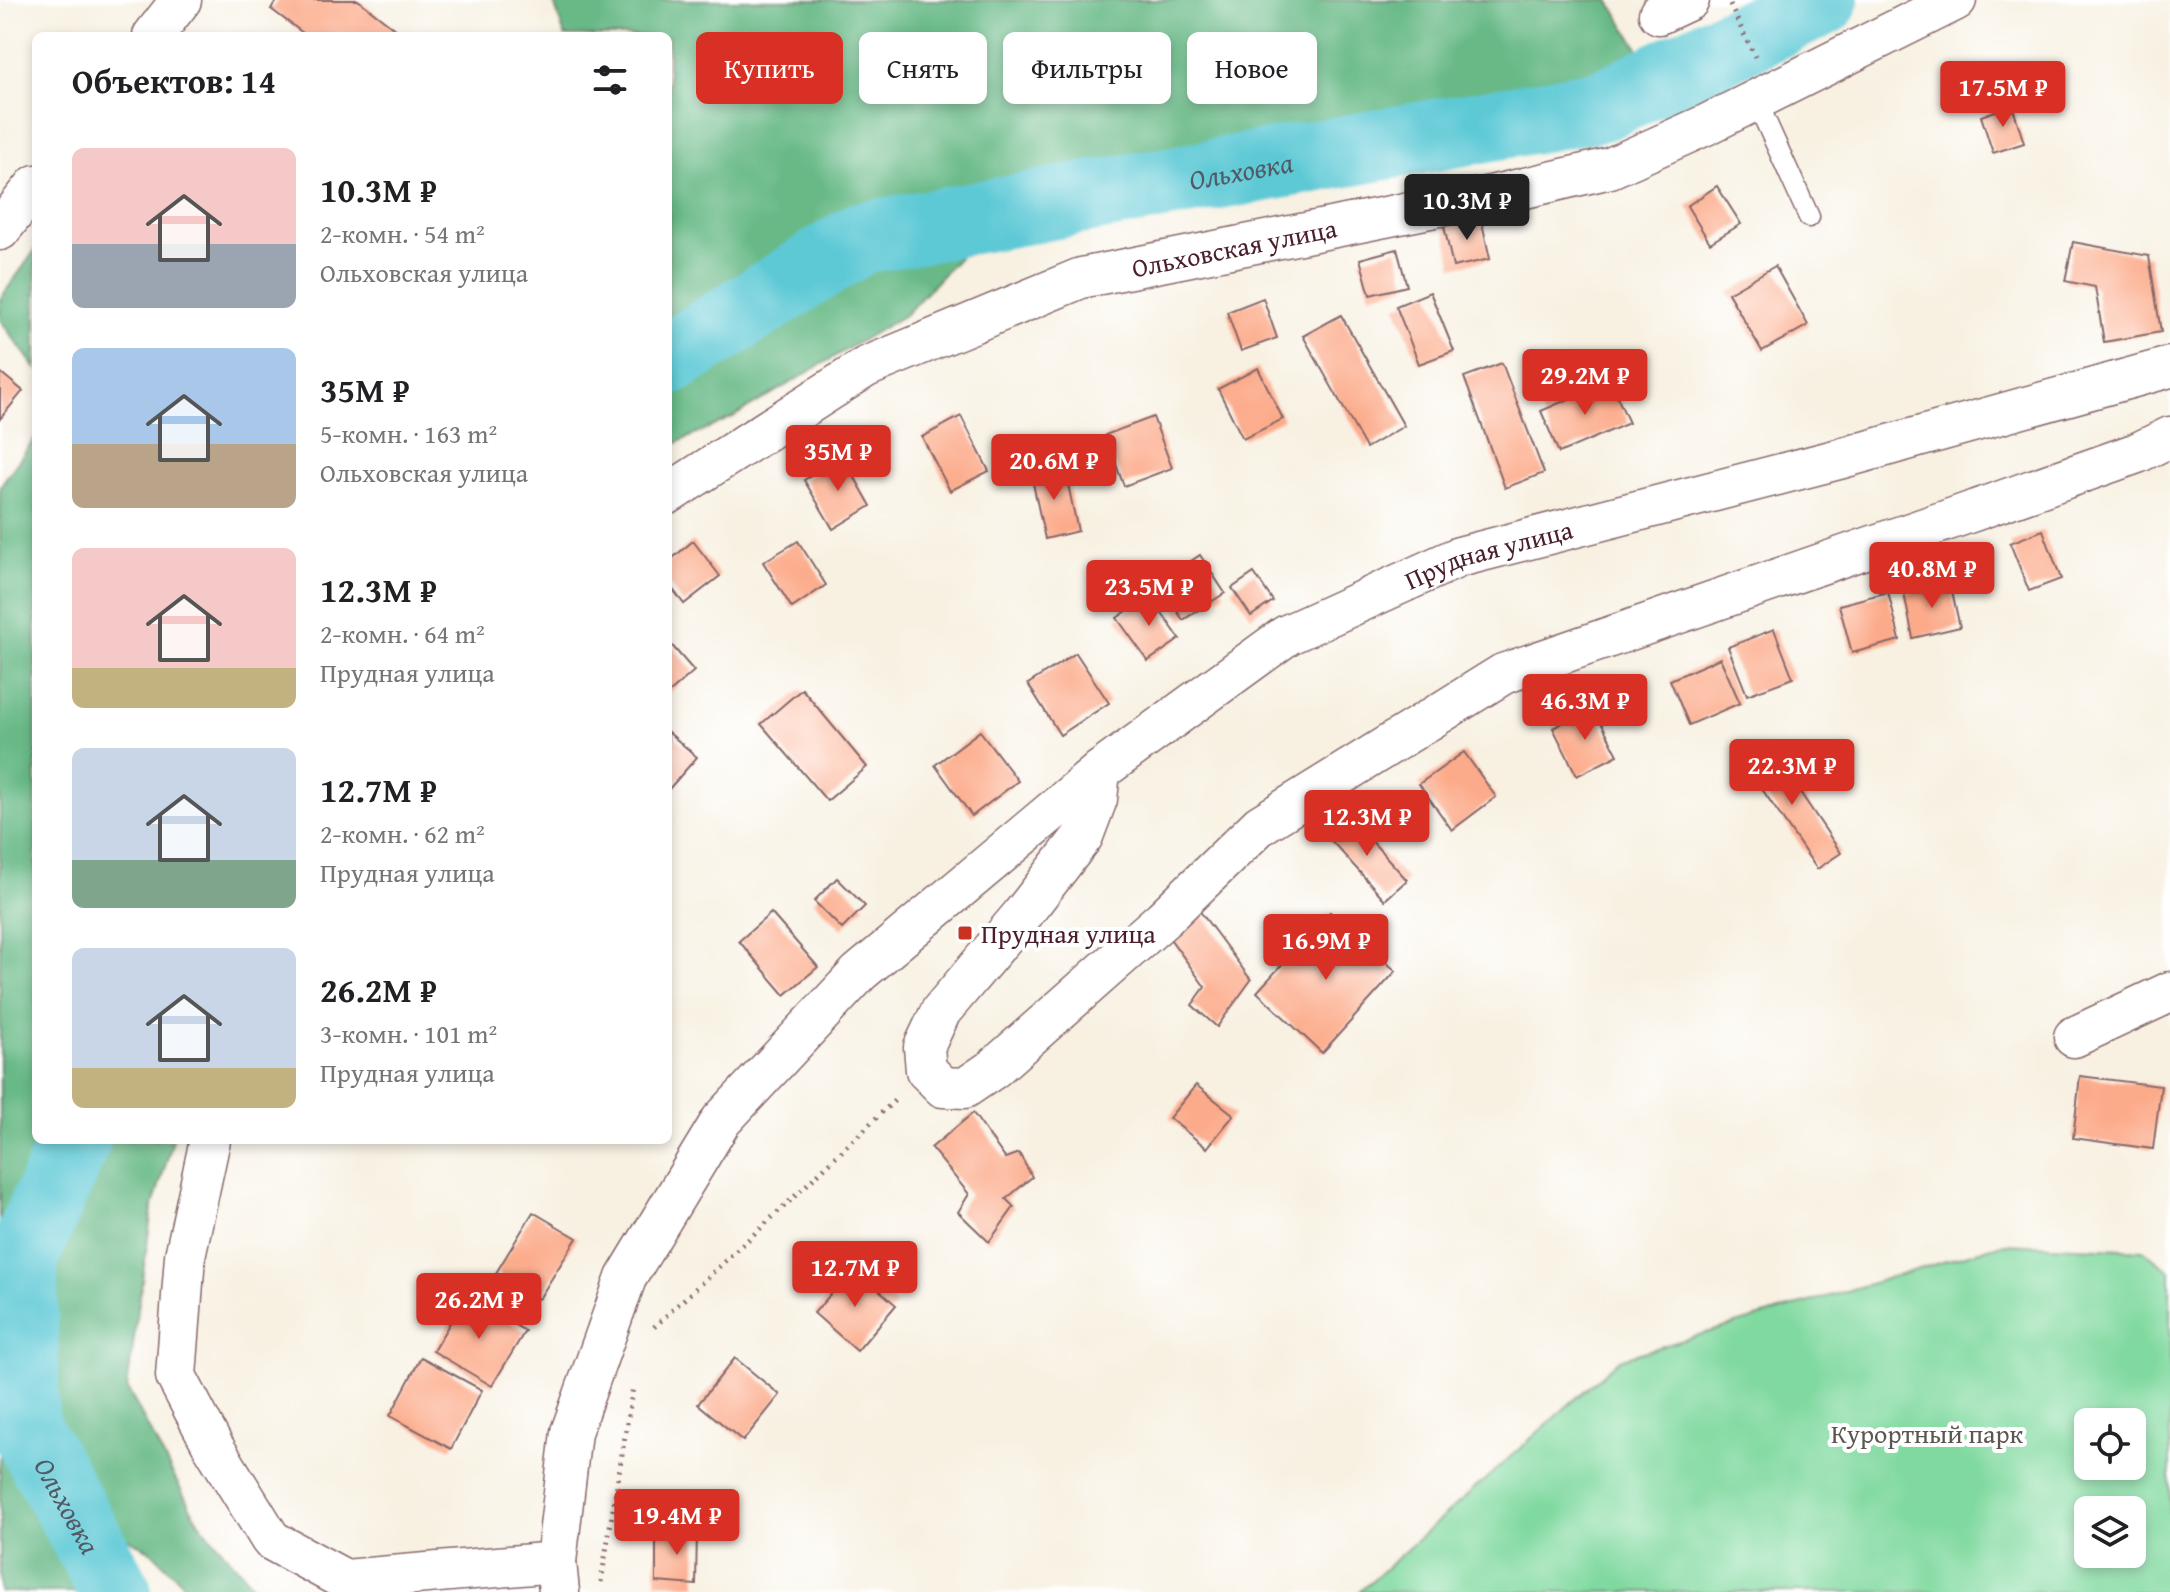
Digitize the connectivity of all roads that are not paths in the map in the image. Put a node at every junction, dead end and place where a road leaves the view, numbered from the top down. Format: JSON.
{"nodes":[{"id":1,"x":181,"y":0,"type":"edge"},
{"id":2,"x":1956,"y":0,"type":"edge"},
{"id":3,"x":156,"y":32,"type":"edge"},
{"id":4,"x":1763,"y":96,"type":"junction"},
{"id":5,"x":32,"y":190,"type":"edge"},
{"id":6,"x":1809,"y":217,"type":"dead end"},
{"id":7,"x":0,"y":230,"type":"edge"},
{"id":8,"x":2170,"y":367,"type":"edge"},
{"id":9,"x":2170,"y":437,"type":"edge"},
{"id":10,"x":672,"y":491,"type":"edge"},
{"id":11,"x":1100,"y":771,"type":"junction"},
{"id":12,"x":2170,"y":992,"type":"edge"},
{"id":13,"x":2074,"y":1037,"type":"dead end"},
{"id":14,"x":209,"y":1144,"type":"edge"},
{"id":15,"x":557,"y":1577,"type":"edge"},
{"id":16,"x":400,"y":1583,"type":"edge"}],
"edges":[{"from":1,"to":3,"type":"street"},
{"from":2,"to":4,"type":"street","name":"Ольховская улица"},
{"from":4,"to":6,"type":"lane"},
{"from":4,"to":10,"type":"street","name":"Ольховская улица"},
{"from":5,"to":7,"type":"street"},
{"from":8,"to":11,"type":"street","name":"Прудная улица"},
{"from":9,"to":11,"type":"street"},
{"from":11,"to":15,"type":"street","name":"Прудная улица"},
{"from":12,"to":13,"type":"street"},
{"from":14,"to":16,"type":"street"},
{"from":15,"to":16,"type":"street"}]}
